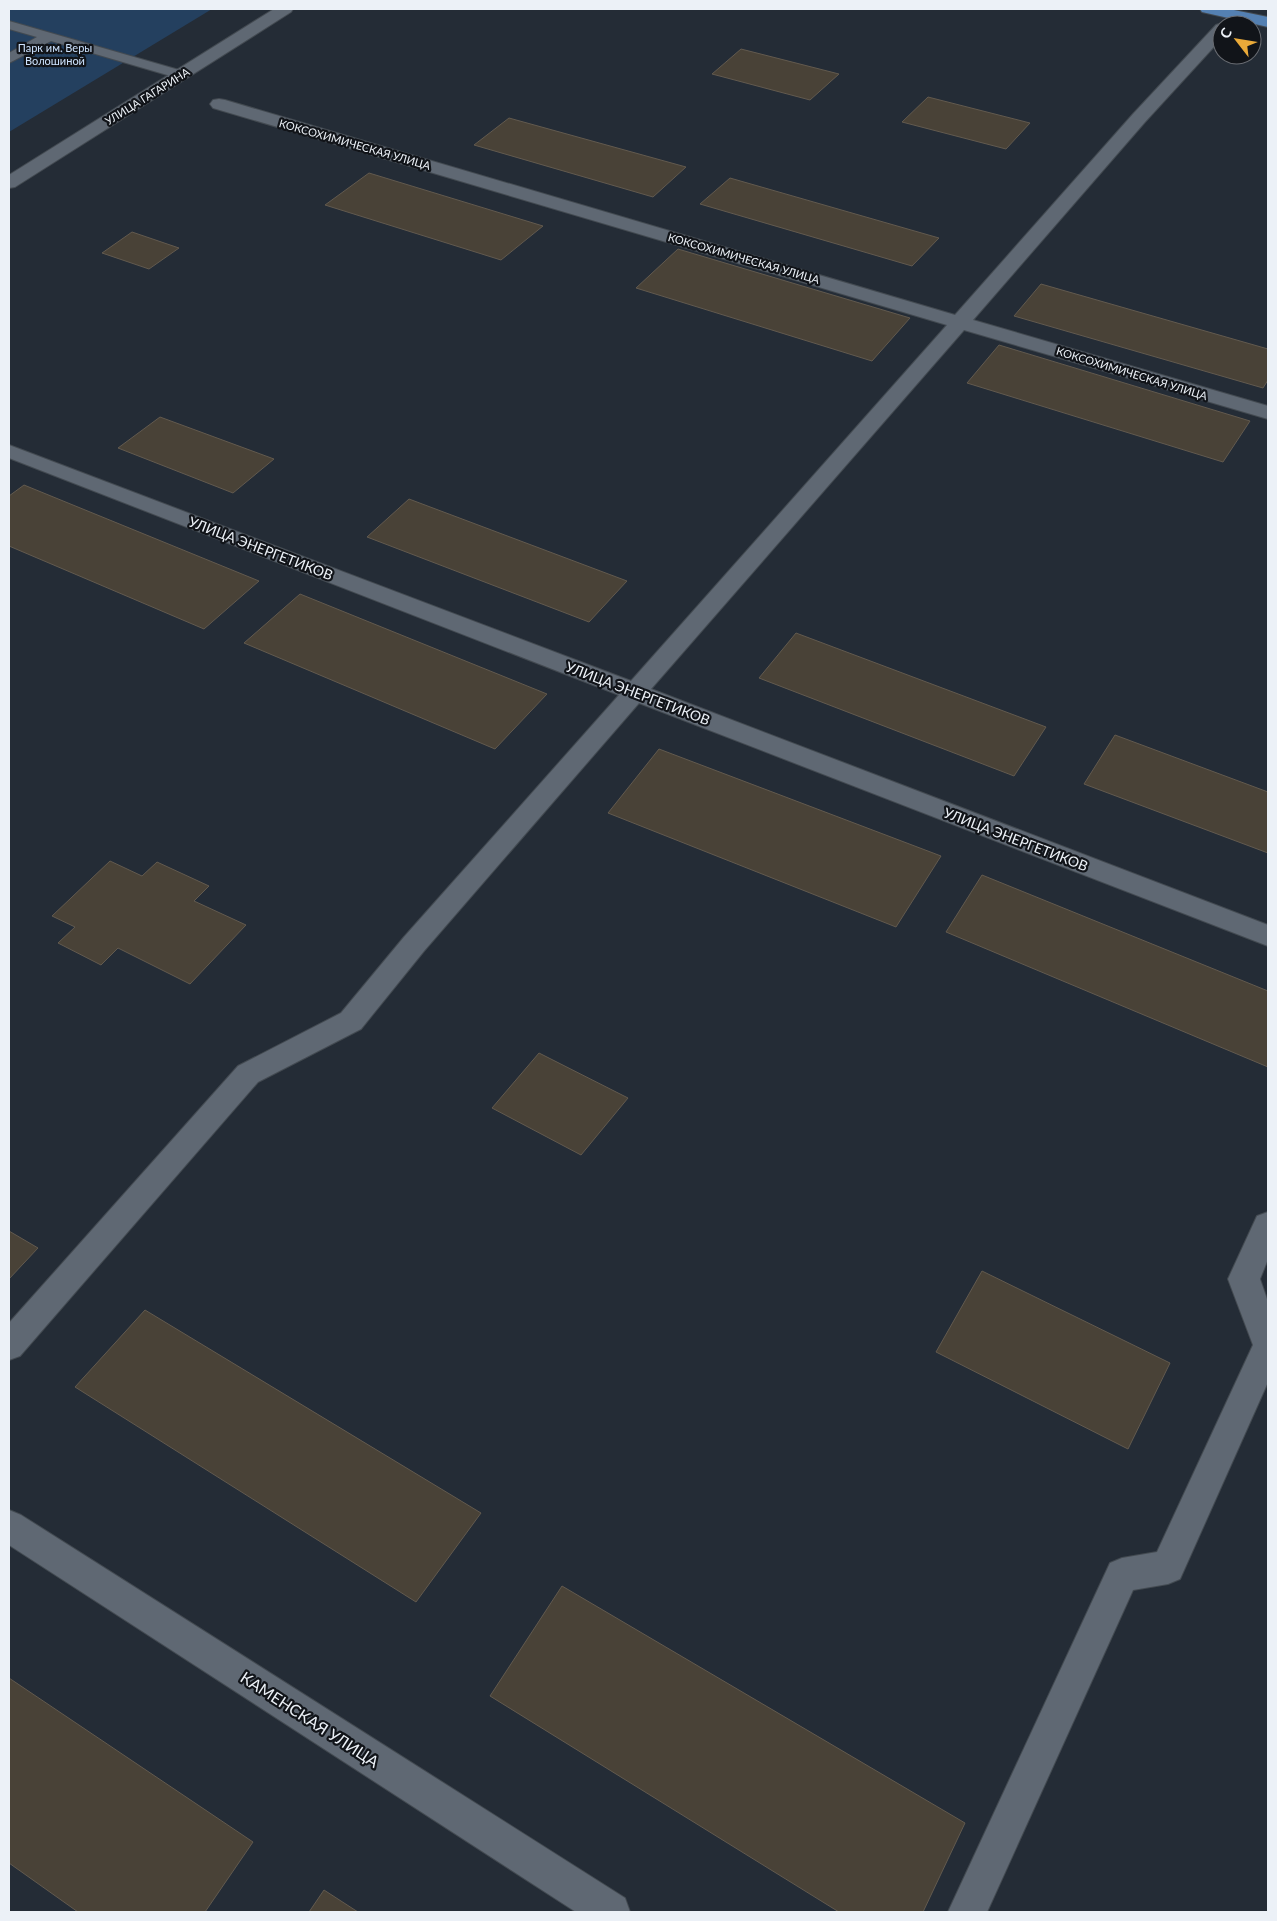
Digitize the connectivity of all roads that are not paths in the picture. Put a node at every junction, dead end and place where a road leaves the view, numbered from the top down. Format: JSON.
{"nodes":[{"id":1,"x":286,"y":9,"type":"edge"},
{"id":2,"x":1208,"y":9,"type":"edge"},
{"id":3,"x":1221,"y":15,"type":"edge"},
{"id":4,"x":9,"y":25,"type":"edge"},
{"id":5,"x":49,"y":36,"type":"junction"},
{"id":6,"x":1212,"y":39,"type":"edge"},
{"id":7,"x":9,"y":59,"type":"edge"},
{"id":8,"x":181,"y":75,"type":"junction"},
{"id":9,"x":219,"y":104,"type":"dead end"},
{"id":10,"x":9,"y":184,"type":"edge"},
{"id":11,"x":961,"y":322,"type":"junction"},
{"id":12,"x":1268,"y":413,"type":"edge"},
{"id":13,"x":9,"y":451,"type":"edge"},
{"id":14,"x":636,"y":692,"type":"junction"},
{"id":15,"x":1268,"y":936,"type":"edge"},
{"id":16,"x":1268,"y":1225,"type":"edge"},
{"id":17,"x":9,"y":1346,"type":"edge"},
{"id":18,"x":1268,"y":1346,"type":"edge"},
{"id":19,"x":9,"y":1526,"type":"edge"},
{"id":20,"x":611,"y":1912,"type":"edge"},
{"id":21,"x":967,"y":1912,"type":"edge"}],
"edges":[{"from":1,"to":8,"type":"street","name":"УЛИЦА ГАГАРИНА"},
{"from":2,"to":3,"type":"main road"},
{"from":4,"to":5,"type":"lane"},
{"from":5,"to":7,"type":"lane"},
{"from":5,"to":8,"type":"lane"},
{"from":6,"to":11,"type":"street"},
{"from":8,"to":10,"type":"street","name":"УЛИЦА ГАГАРИНА"},
{"from":9,"to":11,"type":"street","name":"КОКСОХИМИЧЕСКАЯ УЛИЦА"},
{"from":11,"to":12,"type":"street","name":"КОКСОХИМИЧЕСКАЯ УЛИЦА"},
{"from":11,"to":14,"type":"street"},
{"from":13,"to":14,"type":"street","name":"УЛИЦА ЭНЕРГЕТИКОВ"},
{"from":14,"to":15,"type":"street","name":"УЛИЦА ЭНЕРГЕТИКОВ"},
{"from":14,"to":17,"type":"street"},
{"from":16,"to":18,"type":"street"},
{"from":18,"to":21,"type":"street"},
{"from":19,"to":20,"type":"street","name":"КАМЕНСКАЯ УЛИЦА"}]}
